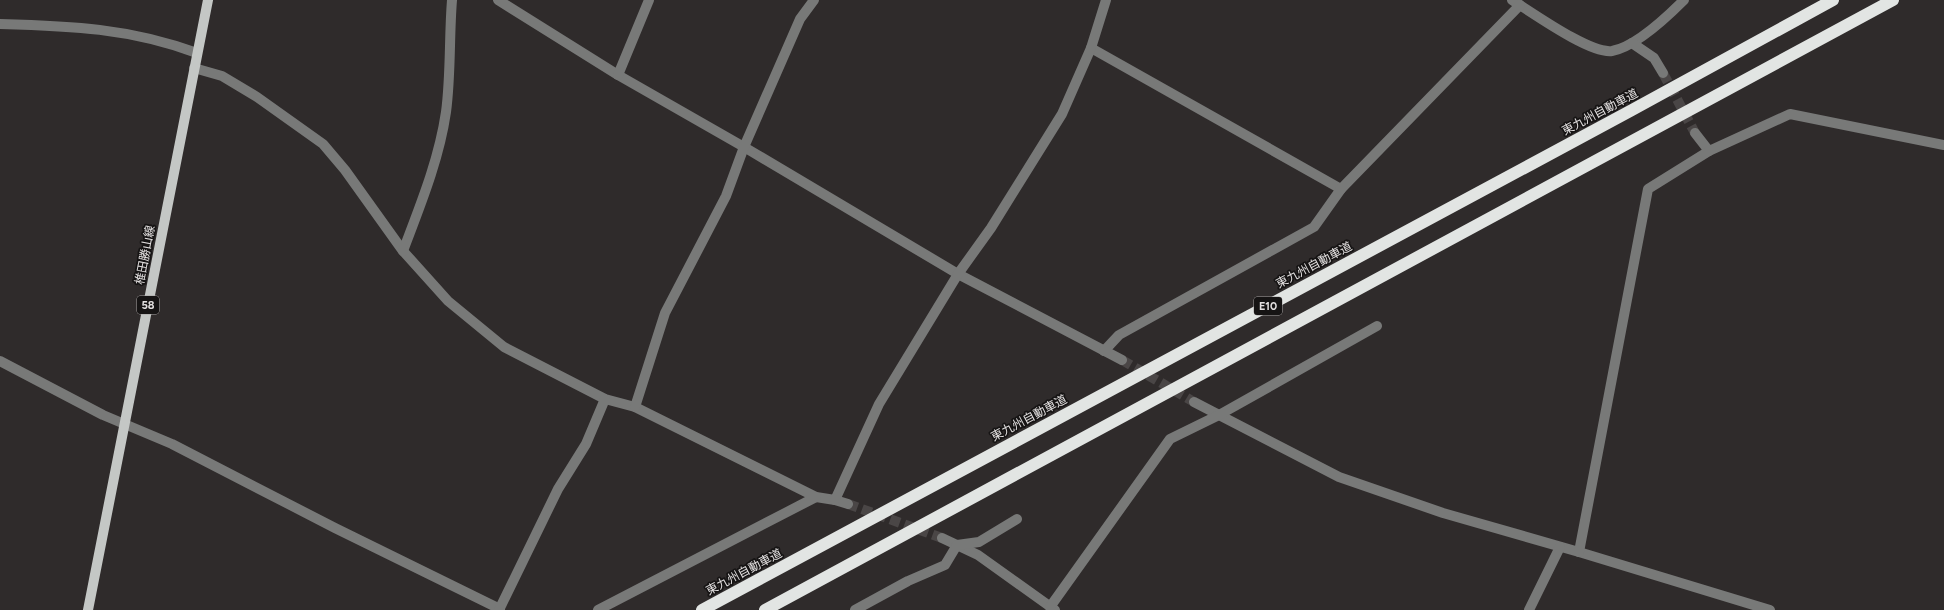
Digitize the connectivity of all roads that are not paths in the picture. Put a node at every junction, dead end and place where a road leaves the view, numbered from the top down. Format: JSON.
{"nodes":[{"id":1,"x":208,"y":0,"type":"edge"},
{"id":2,"x":452,"y":0,"type":"edge"},
{"id":3,"x":498,"y":0,"type":"edge"},
{"id":4,"x":649,"y":0,"type":"edge"},
{"id":5,"x":814,"y":0,"type":"edge"},
{"id":6,"x":1106,"y":0,"type":"edge"},
{"id":7,"x":1684,"y":0,"type":"edge"},
{"id":8,"x":1833,"y":0,"type":"edge"},
{"id":9,"x":1893,"y":0,"type":"edge"},
{"id":10,"x":1516,"y":2,"type":"edge"},
{"id":11,"x":0,"y":24,"type":"edge"},
{"id":12,"x":1632,"y":43,"type":"junction"},
{"id":13,"x":1091,"y":48,"type":"junction"},
{"id":14,"x":197,"y":53,"type":"junction"},
{"id":15,"x":194,"y":68,"type":"junction"},
{"id":16,"x":1663,"y":73,"type":"tunnel mouth"},
{"id":17,"x":618,"y":75,"type":"junction"},
{"id":18,"x":1695,"y":132,"type":"tunnel mouth"},
{"id":19,"x":1944,"y":145,"type":"edge"},
{"id":20,"x":744,"y":146,"type":"junction"},
{"id":21,"x":1709,"y":151,"type":"junction"},
{"id":22,"x":1341,"y":189,"type":"junction"},
{"id":23,"x":403,"y":251,"type":"junction"},
{"id":24,"x":958,"y":274,"type":"junction"},
{"id":25,"x":1377,"y":326,"type":"dead end"},
{"id":26,"x":1104,"y":350,"type":"junction"},
{"id":27,"x":1122,"y":360,"type":"tunnel mouth"},
{"id":28,"x":0,"y":361,"type":"edge"},
{"id":29,"x":605,"y":399,"type":"junction"},
{"id":30,"x":1194,"y":402,"type":"tunnel mouth"},
{"id":31,"x":635,"y":407,"type":"junction"},
{"id":32,"x":1219,"y":415,"type":"junction"},
{"id":33,"x":125,"y":423,"type":"junction"},
{"id":34,"x":816,"y":497,"type":"junction"},
{"id":35,"x":835,"y":500,"type":"junction"},
{"id":36,"x":848,"y":504,"type":"tunnel mouth"},
{"id":37,"x":1017,"y":520,"type":"dead end"},
{"id":38,"x":942,"y":538,"type":"tunnel mouth"},
{"id":39,"x":957,"y":545,"type":"junction"},
{"id":40,"x":1560,"y":547,"type":"junction"},
{"id":41,"x":1579,"y":552,"type":"junction"},
{"id":42,"x":1052,"y":609,"type":"edge"},
{"id":43,"x":88,"y":610,"type":"edge"},
{"id":44,"x":499,"y":610,"type":"edge"},
{"id":45,"x":598,"y":610,"type":"edge"},
{"id":46,"x":702,"y":610,"type":"edge"},
{"id":47,"x":765,"y":610,"type":"edge"},
{"id":48,"x":855,"y":610,"type":"edge"},
{"id":49,"x":1529,"y":610,"type":"edge"},
{"id":50,"x":1770,"y":610,"type":"edge"}],
"edges":[{"from":1,"to":14,"type":"main road","name":"椎田勝山線","number":"58"},
{"from":2,"to":23,"type":"street"},
{"from":3,"to":17,"type":"street"},
{"from":4,"to":17,"type":"street"},
{"from":5,"to":20,"type":"street"},
{"from":6,"to":13,"type":"street"},
{"from":7,"to":12,"type":"street"},
{"from":8,"to":46,"type":"highway","name":"東九州自動車道","number":"E10"},
{"from":9,"to":47,"type":"highway","number":"E10"},
{"from":10,"to":12,"type":"street"},
{"from":10,"to":22,"type":"street"},
{"from":11,"to":14,"type":"street"},
{"from":12,"to":16,"type":"street"},
{"from":13,"to":22,"type":"street"},
{"from":13,"to":24,"type":"street"},
{"from":14,"to":15,"type":"main road","name":"椎田勝山線","number":"58"},
{"from":15,"to":23,"type":"street"},
{"from":15,"to":33,"type":"main road","name":"椎田勝山線","number":"58"},
{"from":17,"to":20,"type":"street"},
{"from":18,"to":21,"type":"street"},
{"from":19,"to":21,"type":"street"},
{"from":20,"to":24,"type":"street"},
{"from":20,"to":31,"type":"street"},
{"from":21,"to":41,"type":"street"},
{"from":22,"to":26,"type":"street"},
{"from":23,"to":29,"type":"street"},
{"from":24,"to":26,"type":"street"},
{"from":24,"to":35,"type":"street"},
{"from":25,"to":32,"type":"street"},
{"from":26,"to":27,"type":"street"},
{"from":28,"to":33,"type":"street"},
{"from":29,"to":31,"type":"street"},
{"from":29,"to":44,"type":"street"},
{"from":30,"to":32,"type":"street"},
{"from":31,"to":34,"type":"street"},
{"from":32,"to":40,"type":"street"},
{"from":32,"to":42,"type":"street"},
{"from":33,"to":43,"type":"main road","name":"椎田勝山線","number":"58"},
{"from":33,"to":44,"type":"street"},
{"from":34,"to":35,"type":"street"},
{"from":34,"to":45,"type":"street"},
{"from":35,"to":36,"type":"street"},
{"from":37,"to":39,"type":"street"},
{"from":38,"to":39,"type":"street"},
{"from":39,"to":42,"type":"street"},
{"from":39,"to":48,"type":"street"},
{"from":40,"to":41,"type":"street"},
{"from":40,"to":49,"type":"street"},
{"from":41,"to":50,"type":"street"}]}
